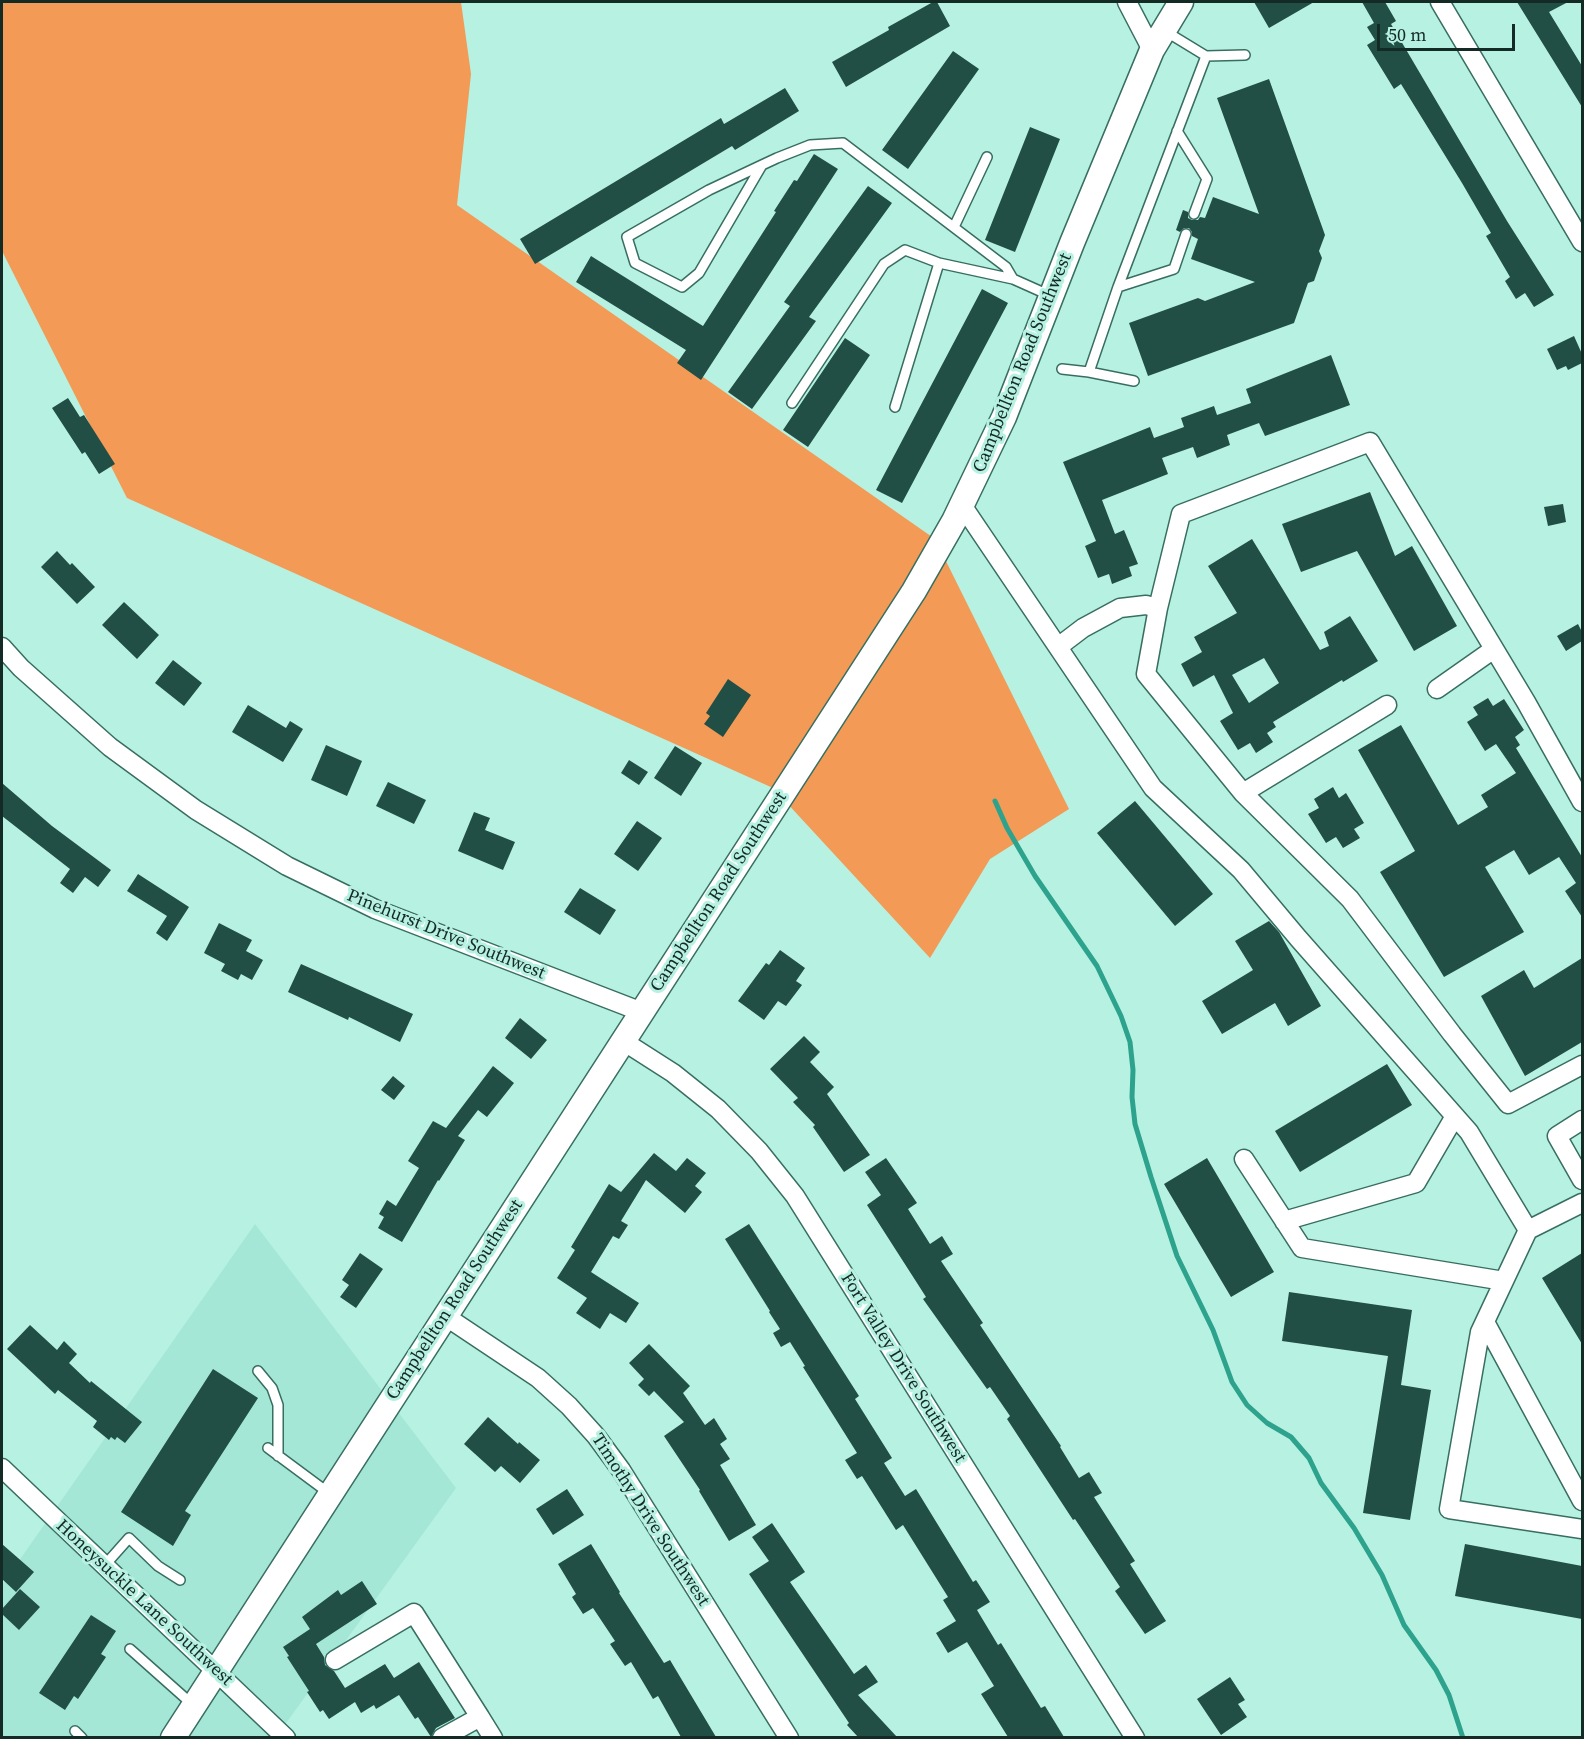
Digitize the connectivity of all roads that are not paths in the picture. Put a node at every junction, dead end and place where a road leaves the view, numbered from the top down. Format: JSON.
{"nodes":[{"id":1,"x":1127,"y":2,"type":"edge"},
{"id":2,"x":1180,"y":2,"type":"edge"},
{"id":3,"x":1440,"y":2,"type":"edge"},
{"id":4,"x":1158,"y":40,"type":"junction"},
{"id":5,"x":1245,"y":55,"type":"dead end"},
{"id":6,"x":1206,"y":56,"type":"junction"},
{"id":7,"x":1177,"y":131,"type":"junction"},
{"id":8,"x":987,"y":157,"type":"dead end"},
{"id":9,"x":762,"y":165,"type":"junction"},
{"id":10,"x":1194,"y":214,"type":"dead end"},
{"id":11,"x":954,"y":227,"type":"junction"},
{"id":12,"x":1186,"y":234,"type":"dead end"},
{"id":13,"x":1582,"y":242,"type":"edge"},
{"id":14,"x":939,"y":263,"type":"junction"},
{"id":15,"x":1013,"y":279,"type":"junction"},
{"id":16,"x":1118,"y":287,"type":"junction"},
{"id":17,"x":1051,"y":296,"type":"junction"},
{"id":18,"x":1062,"y":369,"type":"dead end"},
{"id":19,"x":1089,"y":372,"type":"junction"},
{"id":20,"x":1134,"y":381,"type":"dead end"},
{"id":21,"x":792,"y":403,"type":"dead end"},
{"id":22,"x":895,"y":407,"type":"dead end"},
{"id":23,"x":962,"y":506,"type":"junction"},
{"id":24,"x":1158,"y":608,"type":"junction"},
{"id":25,"x":2,"y":647,"type":"edge"},
{"id":26,"x":1058,"y":647,"type":"junction"},
{"id":27,"x":1494,"y":649,"type":"junction"},
{"id":28,"x":1437,"y":689,"type":"dead end"},
{"id":29,"x":1387,"y":705,"type":"dead end"},
{"id":30,"x":1243,"y":793,"type":"junction"},
{"id":31,"x":1582,"y":802,"type":"edge"},
{"id":32,"x":642,"y":1012,"type":"junction"},
{"id":33,"x":623,"y":1041,"type":"junction"},
{"id":34,"x":1582,"y":1065,"type":"edge"},
{"id":35,"x":1455,"y":1116,"type":"junction"},
{"id":36,"x":1582,"y":1120,"type":"edge"},
{"id":37,"x":1244,"y":1159,"type":"dead end"},
{"id":38,"x":1582,"y":1180,"type":"edge"},
{"id":39,"x":1582,"y":1203,"type":"edge"},
{"id":40,"x":1284,"y":1221,"type":"junction"},
{"id":41,"x":1528,"y":1230,"type":"junction"},
{"id":42,"x":1504,"y":1281,"type":"junction"},
{"id":43,"x":445,"y":1316,"type":"junction"},
{"id":44,"x":1485,"y":1322,"type":"junction"},
{"id":45,"x":258,"y":1371,"type":"dead end"},
{"id":46,"x":268,"y":1448,"type":"dead end"},
{"id":47,"x":278,"y":1456,"type":"junction"},
{"id":48,"x":2,"y":1468,"type":"edge"},
{"id":49,"x":330,"y":1494,"type":"junction"},
{"id":50,"x":1582,"y":1501,"type":"edge"},
{"id":51,"x":1582,"y":1529,"type":"edge"},
{"id":52,"x":105,"y":1565,"type":"junction"},
{"id":53,"x":180,"y":1580,"type":"dead end"},
{"id":54,"x":130,"y":1648,"type":"dead end"},
{"id":55,"x":335,"y":1660,"type":"dead end"},
{"id":56,"x":216,"y":1670,"type":"junction"},
{"id":57,"x":194,"y":1705,"type":"junction"},
{"id":58,"x":480,"y":1717,"type":"junction"},
{"id":59,"x":173,"y":1737,"type":"edge"},
{"id":60,"x":286,"y":1737,"type":"edge"},
{"id":61,"x":442,"y":1737,"type":"edge"},
{"id":62,"x":493,"y":1737,"type":"edge"},
{"id":63,"x":789,"y":1737,"type":"edge"},
{"id":64,"x":1135,"y":1737,"type":"edge"}],
"edges":[{"from":1,"to":4,"type":"street"},
{"from":2,"to":4,"type":"main road","name":"Campbellton Road Southwest"},
{"from":3,"to":13,"type":"street"},
{"from":4,"to":6,"type":"lane"},
{"from":4,"to":17,"type":"main road","name":"Campbellton Road Southwest"},
{"from":5,"to":6,"type":"lane"},
{"from":6,"to":7,"type":"lane"},
{"from":7,"to":10,"type":"lane"},
{"from":7,"to":16,"type":"lane"},
{"from":8,"to":11,"type":"lane"},
{"from":9,"to":9,"type":"lane"},
{"from":9,"to":11,"type":"lane"},
{"from":11,"to":15,"type":"lane"},
{"from":12,"to":16,"type":"lane"},
{"from":14,"to":15,"type":"lane"},
{"from":14,"to":21,"type":"lane"},
{"from":14,"to":22,"type":"lane"},
{"from":15,"to":17,"type":"lane"},
{"from":16,"to":19,"type":"lane"},
{"from":17,"to":23,"type":"main road","name":"Campbellton Road Southwest"},
{"from":18,"to":19,"type":"lane"},
{"from":19,"to":20,"type":"lane"},
{"from":23,"to":26,"type":"street"},
{"from":23,"to":32,"type":"main road","name":"Campbellton Road Southwest"},
{"from":24,"to":26,"type":"street"},
{"from":24,"to":27,"type":"street"},
{"from":24,"to":30,"type":"street"},
{"from":25,"to":32,"type":"street","name":"Pinehurst Drive Southwest"},
{"from":26,"to":35,"type":"street"},
{"from":27,"to":28,"type":"street"},
{"from":27,"to":31,"type":"street"},
{"from":29,"to":30,"type":"street"},
{"from":30,"to":34,"type":"street"},
{"from":32,"to":33,"type":"main road","name":"Campbellton Road Southwest"},
{"from":33,"to":43,"type":"main road","name":"Campbellton Road Southwest"},
{"from":33,"to":64,"type":"street","name":"Fort Valley Drive Southwest"},
{"from":35,"to":40,"type":"street"},
{"from":35,"to":41,"type":"street"},
{"from":36,"to":38,"type":"street"},
{"from":37,"to":40,"type":"street"},
{"from":39,"to":41,"type":"street"},
{"from":40,"to":42,"type":"street"},
{"from":41,"to":42,"type":"street"},
{"from":42,"to":44,"type":"street"},
{"from":43,"to":49,"type":"main road","name":"Campbellton Road Southwest"},
{"from":43,"to":63,"type":"street","name":"Timothy Drive Southwest"},
{"from":44,"to":50,"type":"street"},
{"from":44,"to":51,"type":"street"},
{"from":45,"to":47,"type":"lane"},
{"from":46,"to":47,"type":"lane"},
{"from":47,"to":49,"type":"lane"},
{"from":48,"to":52,"type":"street","name":"Honeysuckle Lane Southwest"},
{"from":49,"to":56,"type":"main road","name":"Campbellton Road Southwest"},
{"from":52,"to":53,"type":"lane"},
{"from":52,"to":56,"type":"street","name":"Honeysuckle Lane Southwest"},
{"from":54,"to":57,"type":"lane"},
{"from":55,"to":58,"type":"street"},
{"from":56,"to":57,"type":"main road","name":"Campbellton Road Southwest"},
{"from":56,"to":60,"type":"street","name":"Honeysuckle Lane Southwest"},
{"from":57,"to":59,"type":"main road","name":"Campbellton Road Southwest"},
{"from":58,"to":61,"type":"street"},
{"from":58,"to":62,"type":"street"}]}
